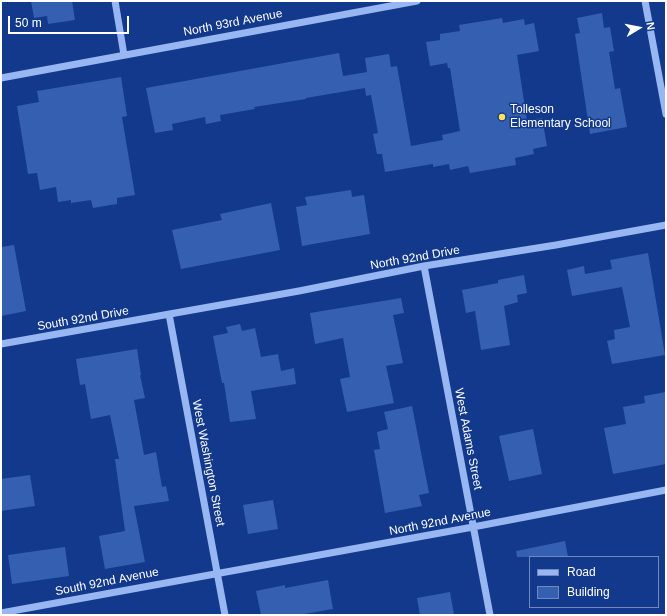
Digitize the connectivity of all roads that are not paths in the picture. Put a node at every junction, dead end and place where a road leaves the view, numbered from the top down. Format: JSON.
{"nodes":[{"id":1,"x":115,"y":1,"type":"edge"},
{"id":2,"x":417,"y":1,"type":"edge"},
{"id":3,"x":645,"y":1,"type":"edge"},
{"id":4,"x":380,"y":4,"type":"edge"},
{"id":5,"x":124,"y":55,"type":"junction"},
{"id":6,"x":1,"y":78,"type":"edge"},
{"id":7,"x":666,"y":114,"type":"edge"},
{"id":8,"x":666,"y":225,"type":"edge"},
{"id":9,"x":424,"y":266,"type":"junction"},
{"id":10,"x":169,"y":314,"type":"junction"},
{"id":11,"x":1,"y":344,"type":"edge"},
{"id":12,"x":666,"y":490,"type":"edge"},
{"id":13,"x":473,"y":527,"type":"junction"},
{"id":14,"x":217,"y":573,"type":"junction"},
{"id":15,"x":1,"y":613,"type":"edge"},
{"id":16,"x":225,"y":615,"type":"edge"},
{"id":17,"x":490,"y":615,"type":"edge"}],
"edges":[{"from":1,"to":5,"type":"street"},
{"from":2,"to":4,"type":"street","name":"North 93rd Avenue"},
{"from":3,"to":7,"type":"street"},
{"from":4,"to":5,"type":"street","name":"North 93rd Avenue"},
{"from":5,"to":6,"type":"street","name":"North 93rd Avenue"},
{"from":8,"to":9,"type":"street","name":"North 92nd Drive"},
{"from":9,"to":10,"type":"street","name":"North 92nd Drive"},
{"from":9,"to":13,"type":"street","name":"West Adams Street"},
{"from":10,"to":11,"type":"street","name":"South 92nd Drive"},
{"from":10,"to":14,"type":"street","name":"West Washington Street"},
{"from":12,"to":13,"type":"street","name":"North 92nd Avenue"},
{"from":13,"to":14,"type":"street","name":"North 92nd Avenue"},
{"from":13,"to":17,"type":"street","name":"West Adams Street"},
{"from":14,"to":15,"type":"street","name":"South 92nd Avenue"},
{"from":14,"to":16,"type":"street","name":"West Washington Street"}]}
